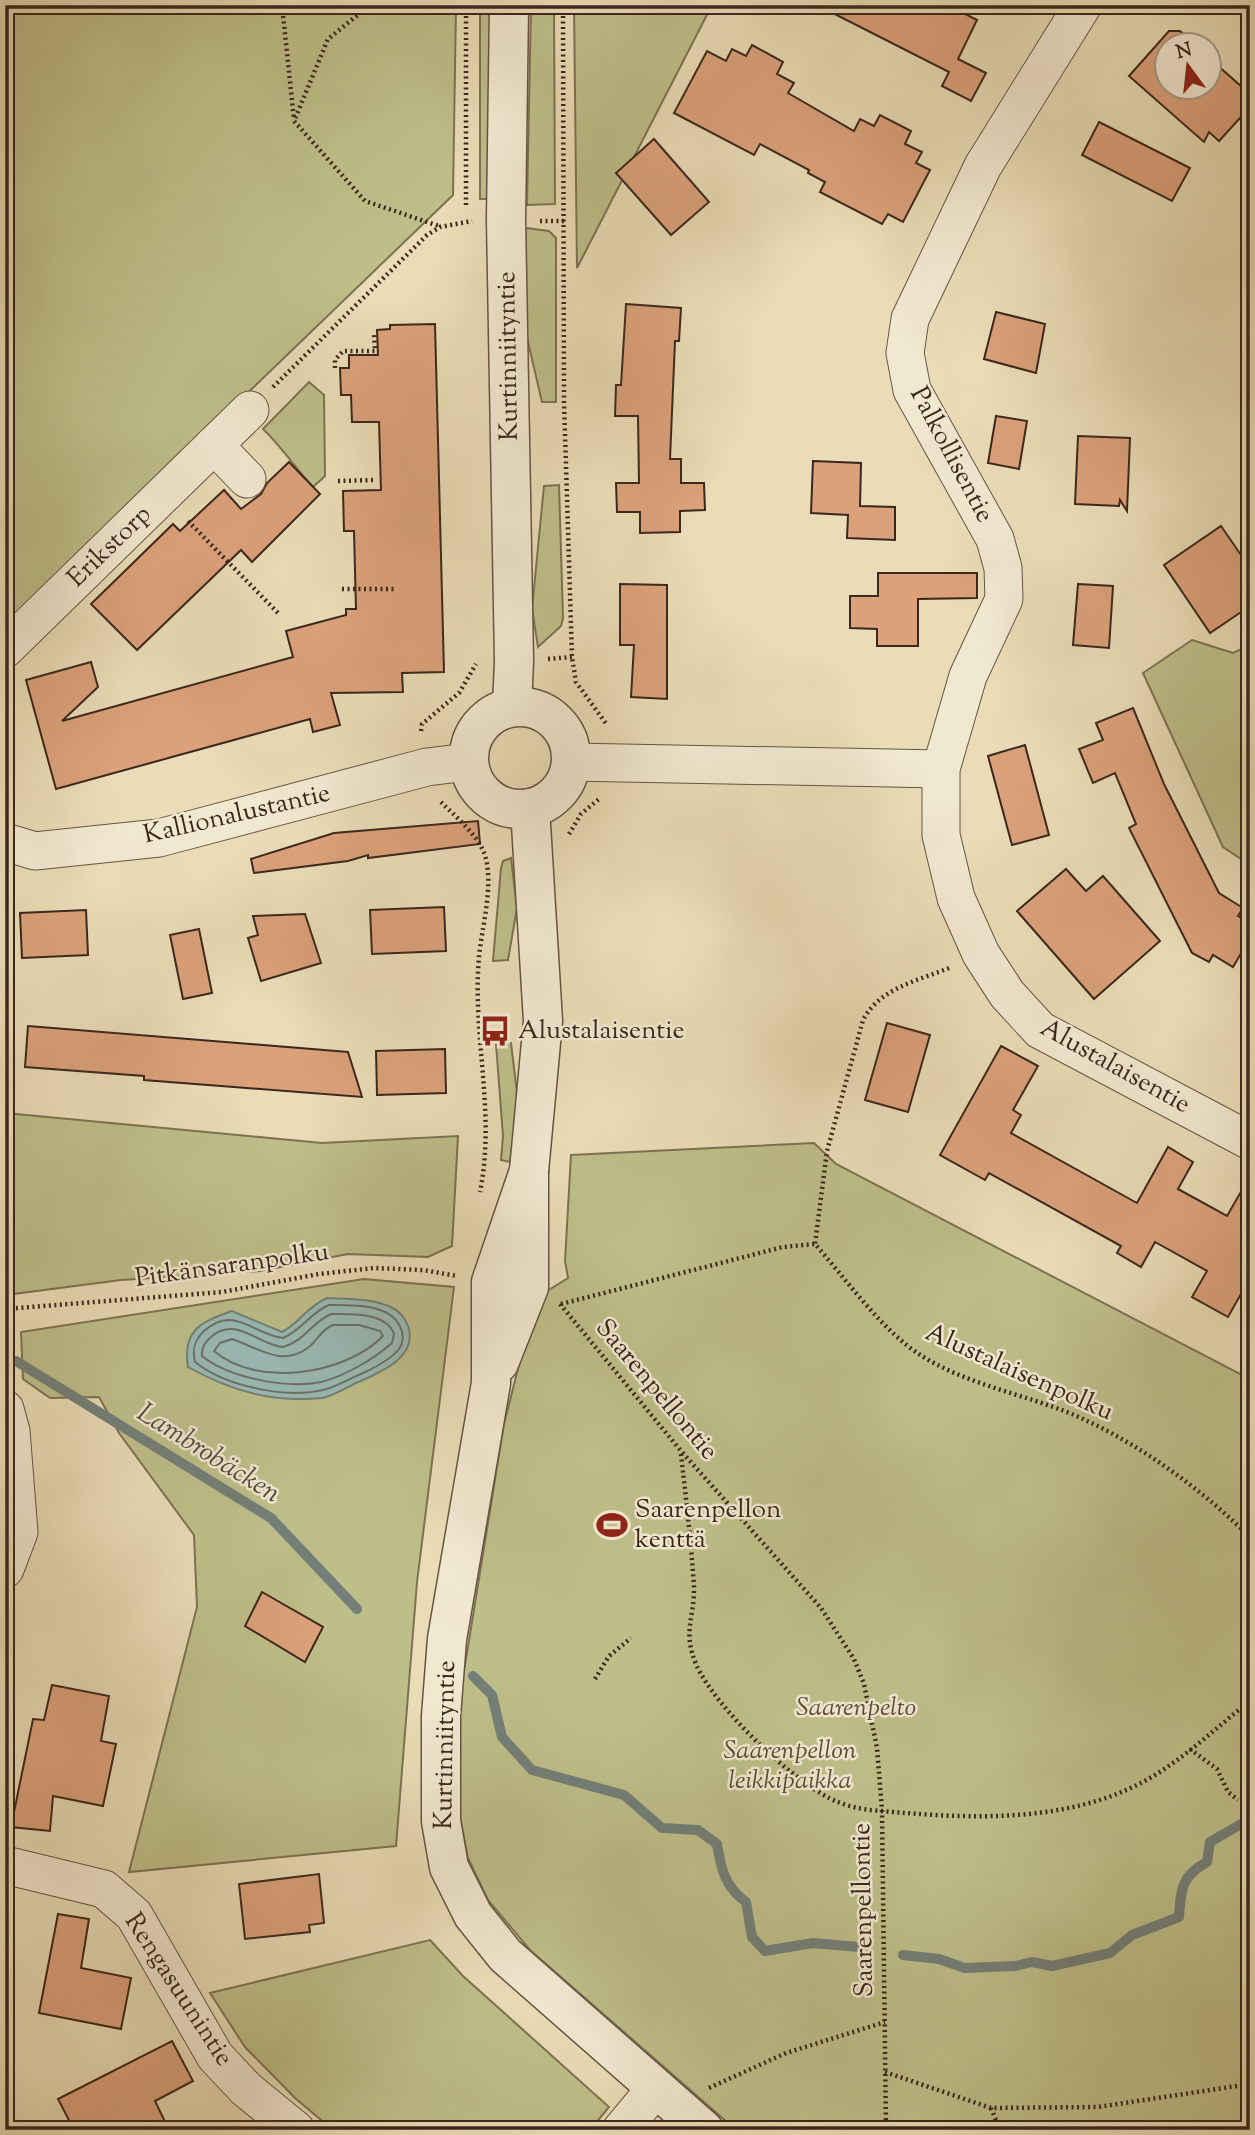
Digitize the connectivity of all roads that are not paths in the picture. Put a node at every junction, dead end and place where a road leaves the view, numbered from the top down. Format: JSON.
{"nodes":[{"id":1,"x":509,"y":5,"type":"edge"},
{"id":2,"x":1083,"y":5,"type":"edge"},
{"id":3,"x":250,"y":410,"type":"road end"},
{"id":4,"x":214,"y":445,"type":"junction"},
{"id":5,"x":247,"y":479,"type":"dead end"},
{"id":6,"x":5,"y":649,"type":"edge"},
{"id":7,"x":512,"y":706,"type":"junction"},
{"id":8,"x":468,"y":762,"type":"junction"},
{"id":9,"x":571,"y":762,"type":"junction"},
{"id":10,"x":941,"y":769,"type":"junction"},
{"id":11,"x":530,"y":808,"type":"junction"},
{"id":12,"x":5,"y":842,"type":"edge"},
{"id":13,"x":1250,"y":1141,"type":"edge"},
{"id":14,"x":5,"y":1409,"type":"edge"},
{"id":15,"x":5,"y":1569,"type":"edge"},
{"id":16,"x":5,"y":1865,"type":"edge"},
{"id":17,"x":656,"y":2088,"type":"junction"},
{"id":18,"x":296,"y":2130,"type":"edge"},
{"id":19,"x":621,"y":2130,"type":"edge"},
{"id":20,"x":704,"y":2130,"type":"edge"}],
"edges":[{"from":1,"to":7,"type":"street","name":"Kurtinniityntie"},
{"from":2,"to":10,"type":"street","name":"Palkollisentie"},
{"from":3,"to":4,"type":"street","name":"Erikstorp"},
{"from":4,"to":5,"type":"street"},
{"from":4,"to":6,"type":"street","name":"Erikstorp"},
{"from":7,"to":8,"type":"street"},
{"from":7,"to":9,"type":"street"},
{"from":8,"to":11,"type":"street"},
{"from":8,"to":12,"type":"street","name":"Kallionalustantie"},
{"from":9,"to":10,"type":"street"},
{"from":9,"to":11,"type":"street"},
{"from":10,"to":13,"type":"street","name":"Alustalaisentie"},
{"from":11,"to":17,"type":"street","name":"Kurtinniityntie"},
{"from":14,"to":15,"type":"street"},
{"from":16,"to":18,"type":"street","name":"Rengasuunintie"},
{"from":17,"to":19,"type":"street"},
{"from":17,"to":20,"type":"street","name":"Kurtinniityntie"}]}
